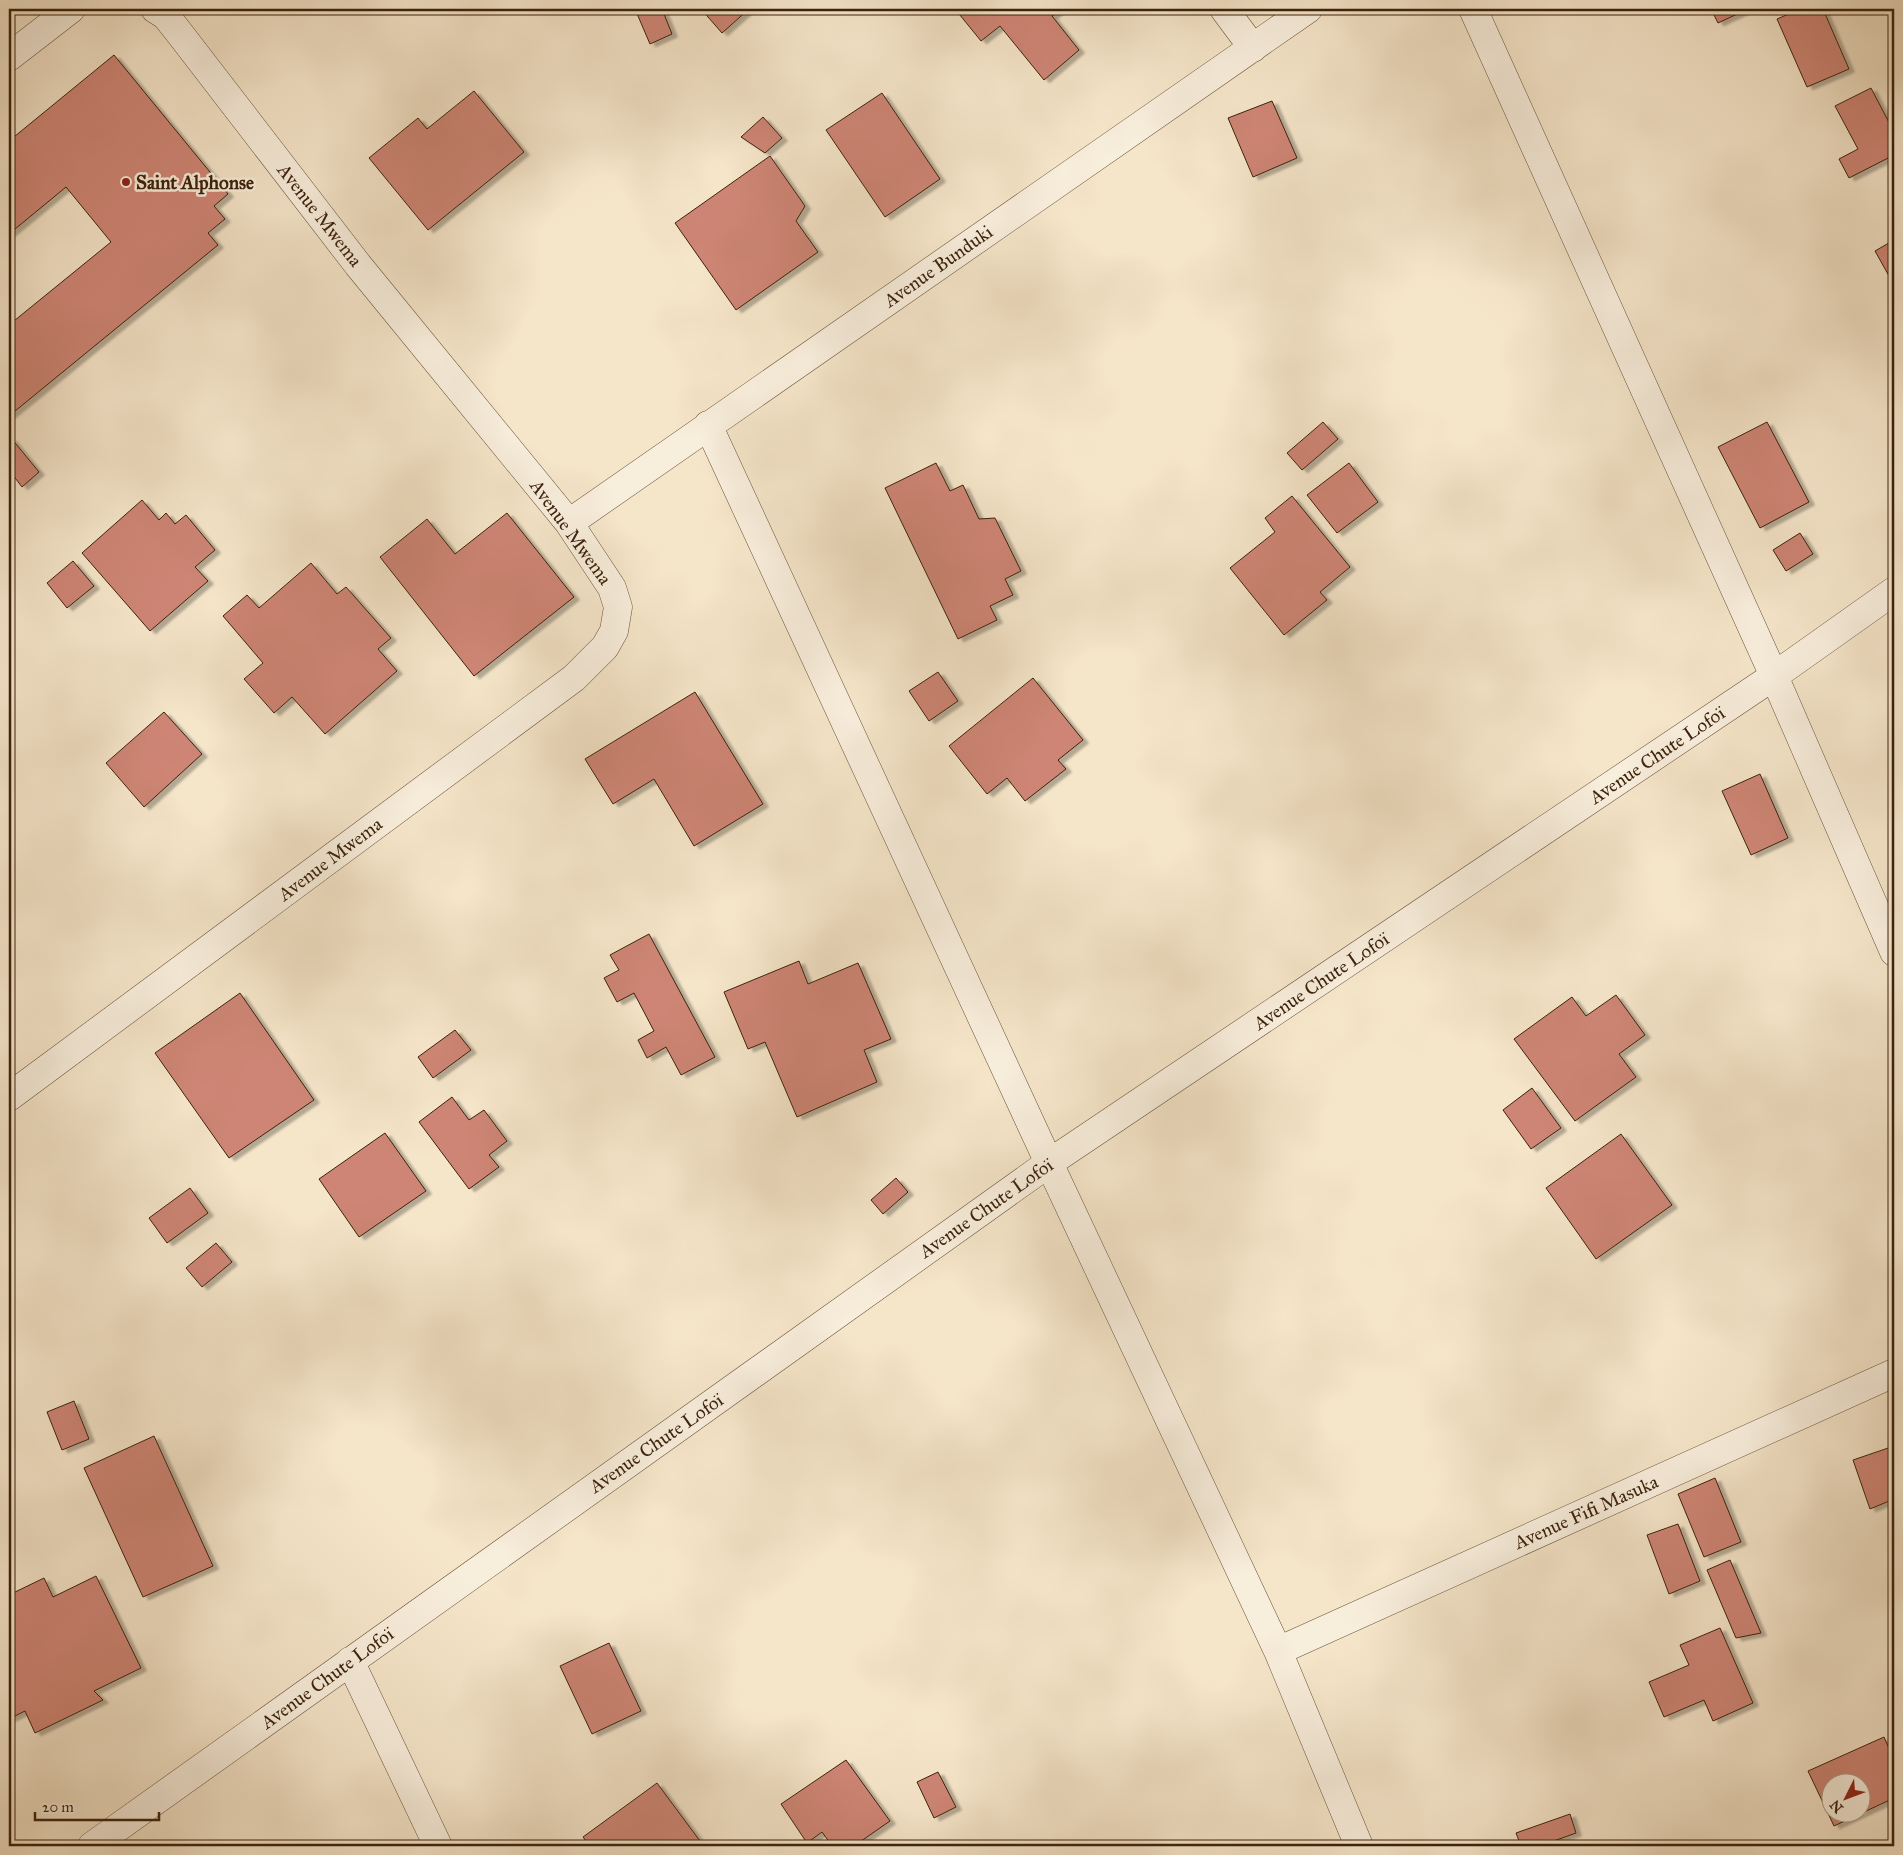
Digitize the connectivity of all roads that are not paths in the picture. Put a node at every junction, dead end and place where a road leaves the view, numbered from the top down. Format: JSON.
{"nodes":[{"id":1,"x":71,"y":9,"type":"edge"},
{"id":2,"x":155,"y":9,"type":"edge"},
{"id":3,"x":1224,"y":9,"type":"edge"},
{"id":4,"x":1308,"y":9,"type":"edge"},
{"id":5,"x":1473,"y":9,"type":"edge"},
{"id":6,"x":1254,"y":48,"type":"junction"},
{"id":7,"x":9,"y":57,"type":"edge"},
{"id":8,"x":708,"y":425,"type":"junction"},
{"id":9,"x":569,"y":523,"type":"junction"},
{"id":10,"x":1894,"y":590,"type":"edge"},
{"id":11,"x":1774,"y":676,"type":"junction"},
{"id":12,"x":1894,"y":952,"type":"edge"},
{"id":13,"x":9,"y":1097,"type":"edge"},
{"id":14,"x":1049,"y":1163,"type":"junction"},
{"id":15,"x":1894,"y":1373,"type":"edge"},
{"id":16,"x":1278,"y":1651,"type":"junction"},
{"id":17,"x":350,"y":1661,"type":"junction"},
{"id":18,"x":92,"y":1846,"type":"edge"},
{"id":19,"x":438,"y":1846,"type":"edge"},
{"id":20,"x":1359,"y":1846,"type":"edge"}],
"edges":[{"from":1,"to":7,"type":"street"},
{"from":2,"to":9,"type":"street","name":"Avenue Mwema"},
{"from":3,"to":6,"type":"street"},
{"from":4,"to":6,"type":"street","name":"Avenue Bunduki"},
{"from":5,"to":11,"type":"street"},
{"from":6,"to":8,"type":"street","name":"Avenue Bunduki"},
{"from":8,"to":9,"type":"street","name":"Avenue Bunduki"},
{"from":8,"to":14,"type":"street"},
{"from":9,"to":13,"type":"street","name":"Avenue Mwema"},
{"from":10,"to":11,"type":"street","name":"Avenue Chute Lofoï"},
{"from":11,"to":12,"type":"street"},
{"from":11,"to":14,"type":"street","name":"Avenue Chute Lofoï"},
{"from":14,"to":16,"type":"street"},
{"from":14,"to":17,"type":"street","name":"Avenue Chute Lofoï"},
{"from":15,"to":16,"type":"street","name":"Avenue Fifi Masuka"},
{"from":16,"to":20,"type":"street"},
{"from":17,"to":18,"type":"street","name":"Avenue Chute Lofoï"},
{"from":17,"to":19,"type":"street"}]}
